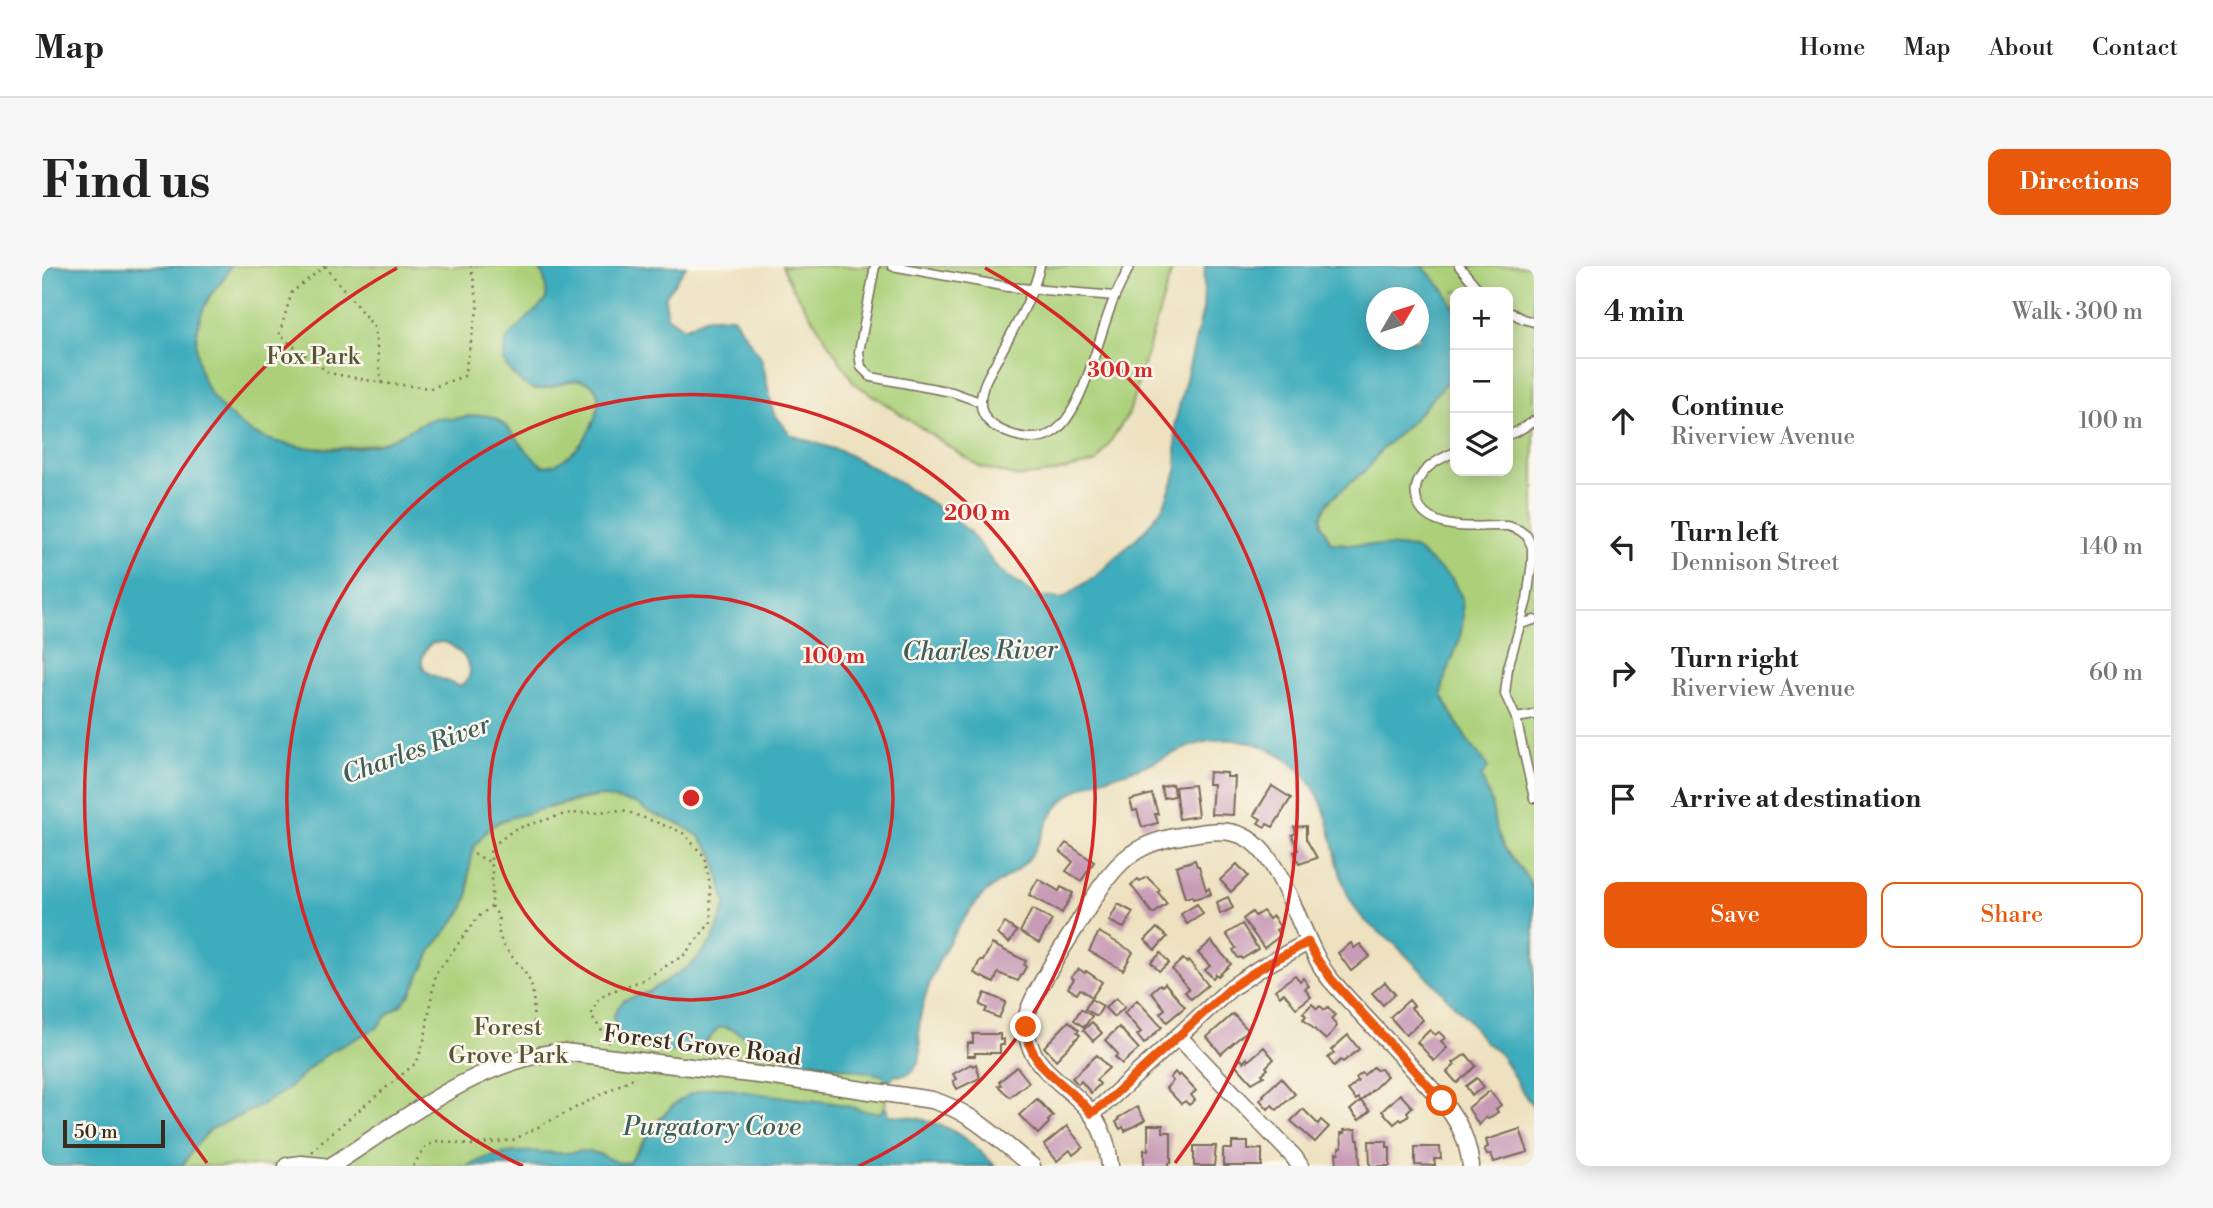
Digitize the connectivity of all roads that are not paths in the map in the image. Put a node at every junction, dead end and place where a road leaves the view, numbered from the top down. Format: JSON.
{"nodes":[{"id":1,"x":875,"y":266,"type":"edge"},
{"id":2,"x":892,"y":266,"type":"edge"},
{"id":3,"x":1040,"y":266,"type":"edge"},
{"id":4,"x":1130,"y":266,"type":"edge"},
{"id":5,"x":1459,"y":266,"type":"edge"},
{"id":6,"x":1477,"y":287,"type":"edge"},
{"id":7,"x":1034,"y":290,"type":"junction"},
{"id":8,"x":1115,"y":296,"type":"junction"},
{"id":9,"x":1513,"y":314,"type":"edge"},
{"id":10,"x":1534,"y":322,"type":"edge"},
{"id":11,"x":980,"y":402,"type":"junction"},
{"id":12,"x":1534,"y":421,"type":"edge"},
{"id":13,"x":1513,"y":433,"type":"edge"},
{"id":14,"x":1450,"y":454,"type":"edge"},
{"id":15,"x":1531,"y":533,"type":"edge"},
{"id":16,"x":1534,"y":620,"type":"edge"},
{"id":17,"x":1521,"y":624,"type":"junction"},
{"id":18,"x":1534,"y":715,"type":"edge"},
{"id":19,"x":1516,"y":719,"type":"junction"},
{"id":20,"x":1534,"y":798,"type":"edge"},
{"id":21,"x":1308,"y":942,"type":"junction"},
{"id":22,"x":1178,"y":1035,"type":"junction"},
{"id":23,"x":1091,"y":1113,"type":"junction"},
{"id":24,"x":315,"y":1165,"type":"edge"},
{"id":25,"x":287,"y":1166,"type":"edge"},
{"id":26,"x":331,"y":1166,"type":"edge"},
{"id":27,"x":1032,"y":1166,"type":"edge"},
{"id":28,"x":1110,"y":1166,"type":"edge"},
{"id":29,"x":1300,"y":1166,"type":"edge"},
{"id":30,"x":1471,"y":1166,"type":"edge"}],
"edges":[{"from":1,"to":11,"type":"lane"},
{"from":2,"to":7,"type":"lane"},
{"from":3,"to":7,"type":"lane"},
{"from":4,"to":8,"type":"lane"},
{"from":5,"to":6,"type":"lane"},
{"from":7,"to":8,"type":"lane"},
{"from":7,"to":11,"type":"lane"},
{"from":8,"to":11,"type":"lane"},
{"from":9,"to":10,"type":"lane"},
{"from":12,"to":13,"type":"lane"},
{"from":14,"to":15,"type":"lane"},
{"from":15,"to":17,"type":"lane"},
{"from":16,"to":17,"type":"lane"},
{"from":17,"to":19,"type":"lane"},
{"from":18,"to":19,"type":"lane"},
{"from":19,"to":20,"type":"lane"},
{"from":21,"to":22,"type":"street"},
{"from":21,"to":23,"type":"street"},
{"from":21,"to":30,"type":"street"},
{"from":22,"to":23,"type":"street"},
{"from":22,"to":29,"type":"street"},
{"from":23,"to":28,"type":"street"},
{"from":24,"to":25,"type":"street"},
{"from":26,"to":27,"type":"street","name":"Forest Grove Road"}]}
